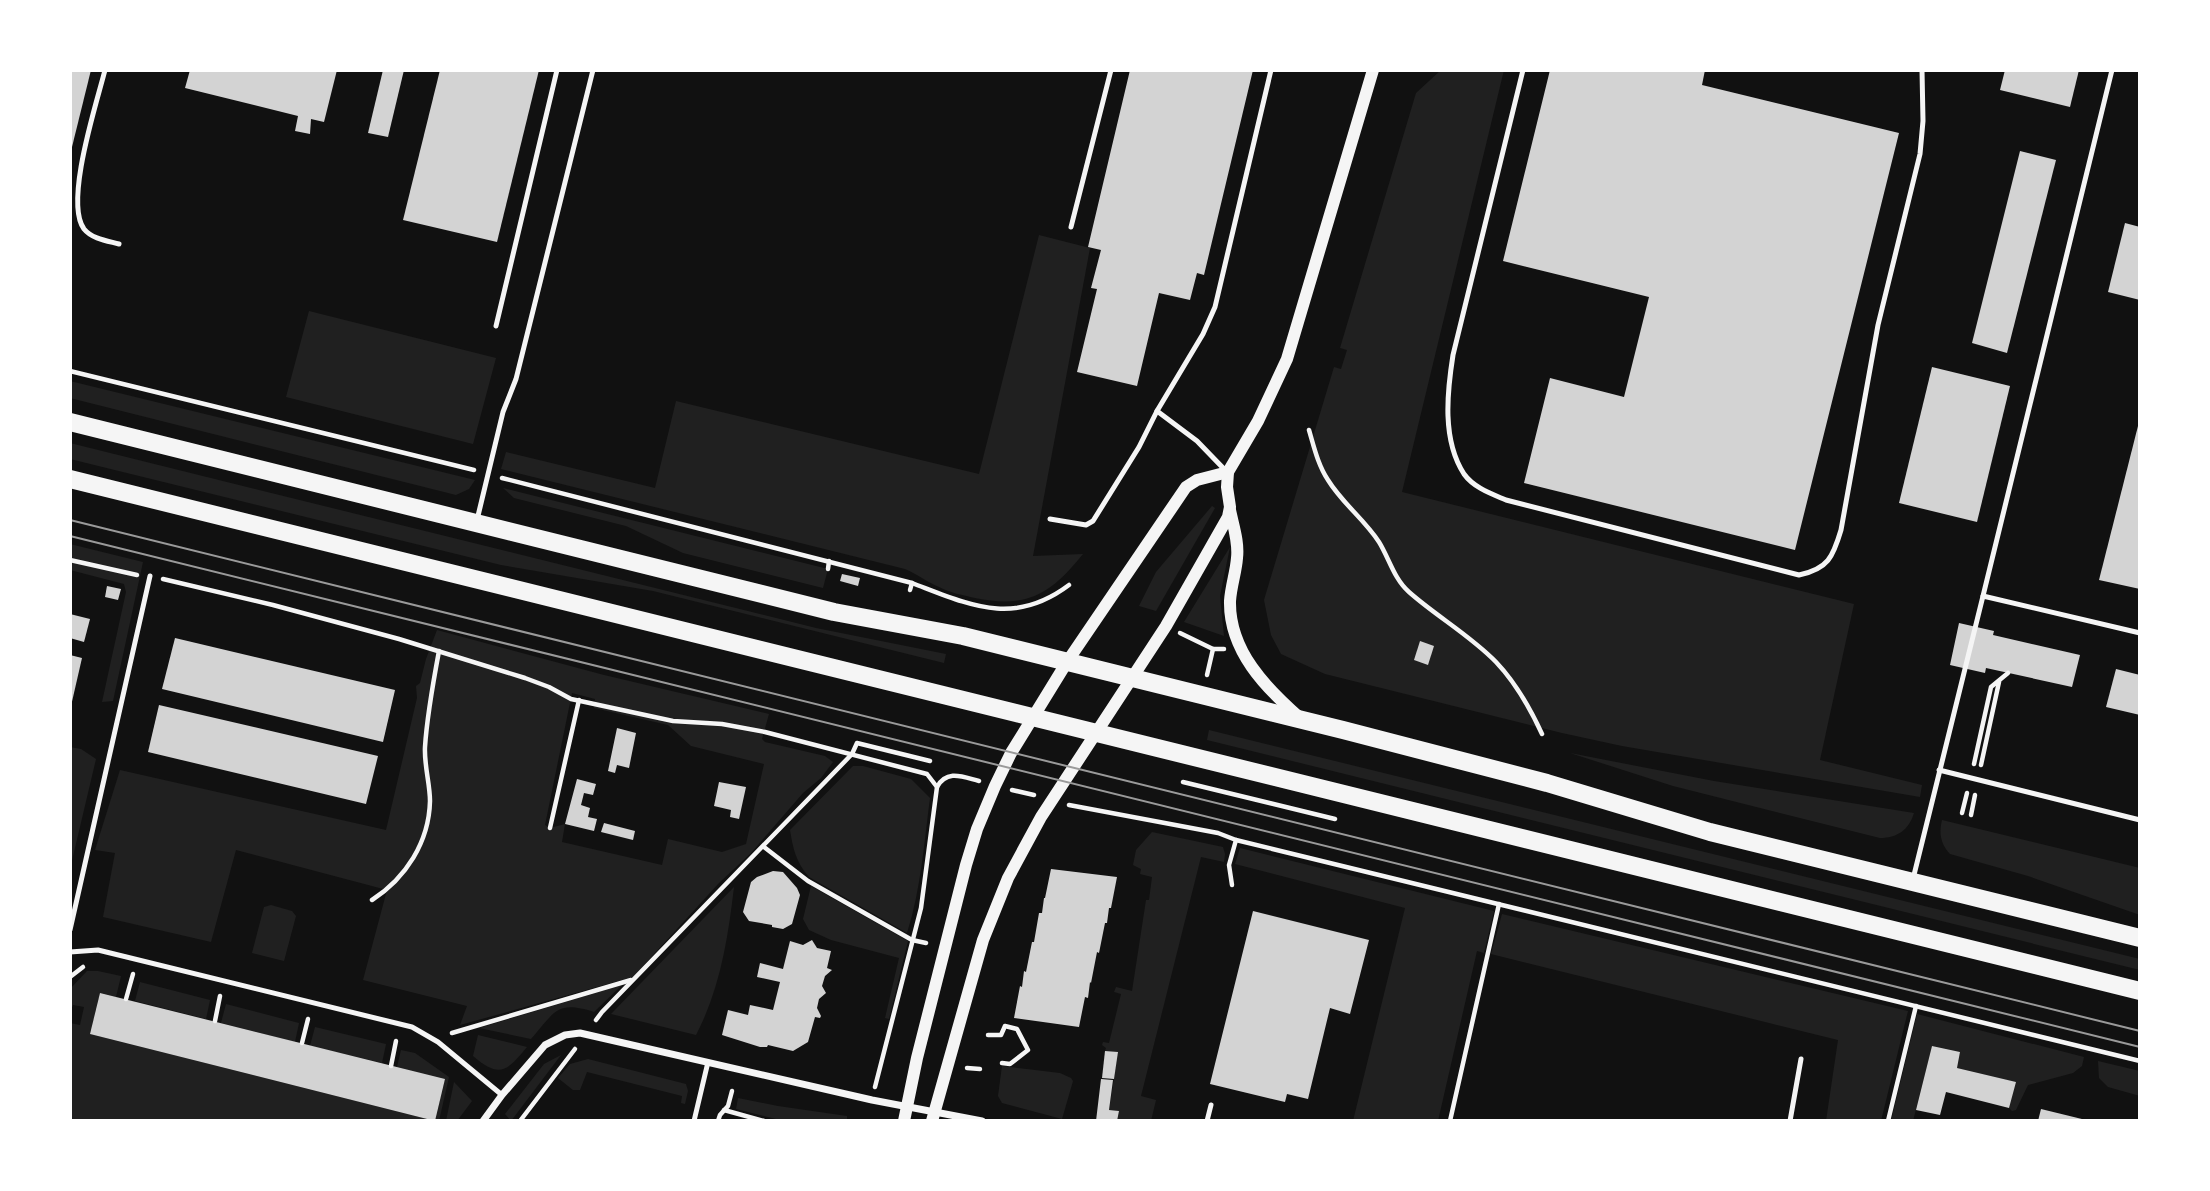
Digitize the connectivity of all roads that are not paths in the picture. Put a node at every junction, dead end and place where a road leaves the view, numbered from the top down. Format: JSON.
{"nodes":[{"id":1,"x":105,"y":70,"type":"edge"},
{"id":2,"x":556,"y":70,"type":"edge"},
{"id":3,"x":593,"y":70,"type":"edge"},
{"id":4,"x":1111,"y":70,"type":"edge"},
{"id":5,"x":1271,"y":70,"type":"edge"},
{"id":6,"x":1373,"y":70,"type":"edge"},
{"id":7,"x":1523,"y":70,"type":"edge"},
{"id":8,"x":1922,"y":70,"type":"edge"},
{"id":9,"x":2112,"y":70,"type":"edge"},
{"id":10,"x":1071,"y":227,"type":"dead end"},
{"id":11,"x":119,"y":244,"type":"dead end"},
{"id":12,"x":496,"y":327,"type":"dead end"},
{"id":13,"x":1157,"y":411,"type":"junction"},
{"id":14,"x":70,"y":422,"type":"edge"},
{"id":15,"x":1228,"y":472,"type":"junction"},
{"id":16,"x":70,"y":479,"type":"edge"},
{"id":17,"x":1230,"y":507,"type":"junction"},
{"id":18,"x":1050,"y":519,"type":"dead end"},
{"id":19,"x":477,"y":523,"type":"junction"},
{"id":20,"x":150,"y":576,"type":"road end"},
{"id":21,"x":1983,"y":596,"type":"junction"},
{"id":22,"x":2140,"y":633,"type":"edge"},
{"id":23,"x":1067,"y":662,"type":"junction"},
{"id":24,"x":1133,"y":679,"type":"junction"},
{"id":25,"x":1032,"y":717,"type":"junction"},
{"id":26,"x":1303,"y":721,"type":"junction"},
{"id":27,"x":1097,"y":734,"type":"junction"},
{"id":28,"x":1939,"y":770,"type":"junction"},
{"id":29,"x":2140,"y":820,"type":"edge"},
{"id":30,"x":1912,"y":882,"type":"junction"},
{"id":31,"x":70,"y":930,"type":"edge"},
{"id":32,"x":2140,"y":939,"type":"edge"},
{"id":33,"x":70,"y":952,"type":"edge"},
{"id":34,"x":2140,"y":992,"type":"edge"},
{"id":35,"x":1801,"y":1059,"type":"dead end"},
{"id":36,"x":708,"y":1062,"type":"junction"},
{"id":37,"x":502,"y":1095,"type":"junction"},
{"id":38,"x":1211,"y":1105,"type":"dead end"},
{"id":39,"x":906,"y":1106,"type":"junction"},
{"id":40,"x":933,"y":1116,"type":"edge"},
{"id":41,"x":483,"y":1121,"type":"edge"},
{"id":42,"x":694,"y":1121,"type":"edge"},
{"id":43,"x":904,"y":1121,"type":"edge"},
{"id":44,"x":982,"y":1121,"type":"edge"},
{"id":45,"x":1207,"y":1121,"type":"edge"},
{"id":46,"x":1790,"y":1121,"type":"edge"}],
"edges":[{"from":1,"to":11,"type":"lane"},
{"from":2,"to":12,"type":"lane"},
{"from":3,"to":19,"type":"lane"},
{"from":4,"to":10,"type":"lane"},
{"from":5,"to":13,"type":"lane"},
{"from":6,"to":15,"type":"street"},
{"from":7,"to":8,"type":"lane"},
{"from":9,"to":21,"type":"lane"},
{"from":13,"to":15,"type":"lane"},
{"from":13,"to":18,"type":"lane"},
{"from":14,"to":19,"type":"main road"},
{"from":15,"to":17,"type":"street"},
{"from":15,"to":23,"type":"street"},
{"from":16,"to":25,"type":"main road"},
{"from":17,"to":24,"type":"street"},
{"from":17,"to":26,"type":"street"},
{"from":19,"to":23,"type":"main road"},
{"from":20,"to":31,"type":"lane"},
{"from":21,"to":22,"type":"lane"},
{"from":21,"to":28,"type":"lane"},
{"from":23,"to":24,"type":"main road"},
{"from":23,"to":25,"type":"street"},
{"from":24,"to":26,"type":"main road"},
{"from":24,"to":27,"type":"street"},
{"from":25,"to":27,"type":"main road"},
{"from":25,"to":39,"type":"street"},
{"from":26,"to":30,"type":"main road"},
{"from":27,"to":34,"type":"main road"},
{"from":27,"to":40,"type":"street"},
{"from":28,"to":29,"type":"lane"},
{"from":28,"to":30,"type":"lane"},
{"from":30,"to":32,"type":"main road"},
{"from":33,"to":37,"type":"lane"},
{"from":35,"to":46,"type":"lane"},
{"from":36,"to":37,"type":"street"},
{"from":36,"to":39,"type":"street"},
{"from":36,"to":42,"type":"lane"},
{"from":37,"to":41,"type":"street"},
{"from":38,"to":45,"type":"lane"},
{"from":39,"to":40,"type":"street"},
{"from":39,"to":43,"type":"street"},
{"from":40,"to":44,"type":"street"}]}
